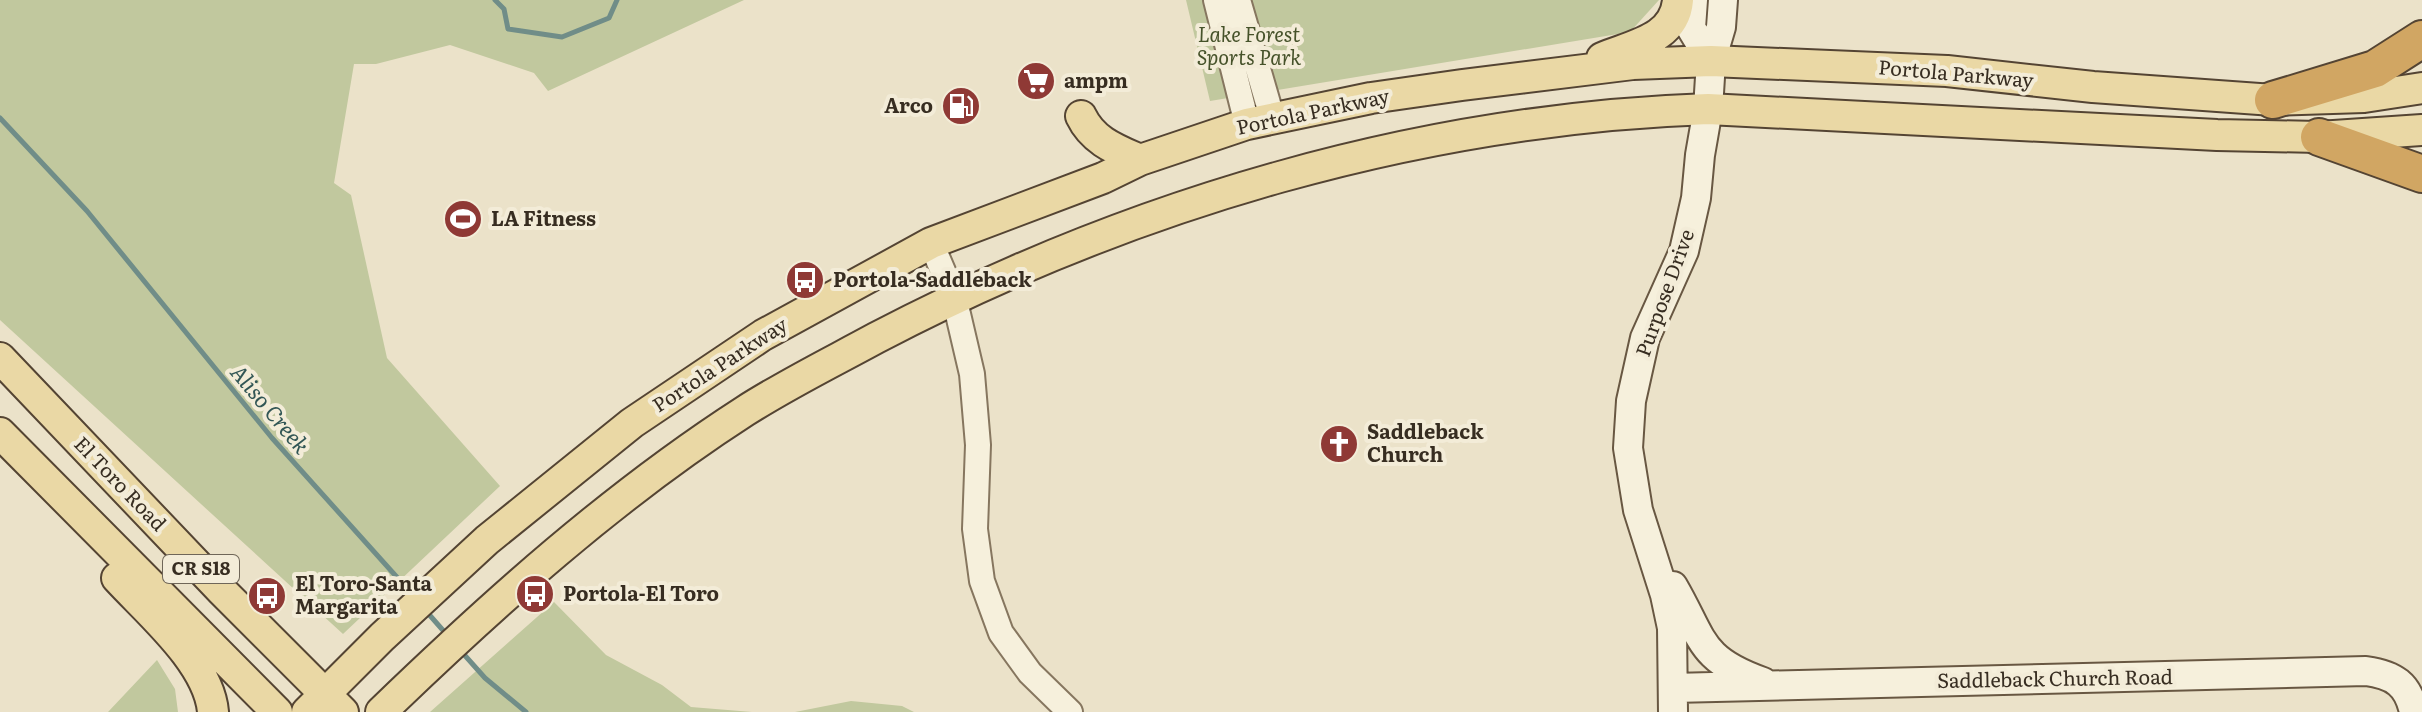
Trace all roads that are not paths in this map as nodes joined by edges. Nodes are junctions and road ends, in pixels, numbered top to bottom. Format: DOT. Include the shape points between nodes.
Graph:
graph roads {
  1 [pos="1216,0"];
  2 [pos="1238,0"];
  3 [pos="1678,0"];
  4 [pos="1693,0"];
  5 [pos="1723,0"];
  6 [pos="2422,39"];
  7 [pos="1711,61"];
  8 [pos="1571,71"];
  9 [pos="2422,88"];
  10 [pos="2273,100"];
  11 [pos="1708,109"];
  12 [pos="1081,116"];
  13 [pos="1259,121"];
  14 [pos="2422,130"];
  15 [pos="2319,137"];
  16 [pos="1140,160"];
  17 [pos="2422,174"];
  18 [pos="931,243"];
  19 [pos="954,297"];
  20 [pos="0,358"];
  21 [pos="0,433"];
  22 [pos="53,485"];
  23 [pos="1649,546"];
  24 [pos="1775,686"];
  25 [pos="1673,700"];
  26 [pos="325,706"];
  27 [pos="213,712"];
  28 [pos="277,712"];
  29 [pos="381,712"];
  30 [pos="1070,712"];
  31 [pos="2414,712"];
  1 -- 13 [label="street"];
  2 -- 13 [label="street"];
  3 -- 8 [label="main road" via="1677,13 1656,37"];
  4 -- 7 [label="main road" via="1691,28"];
  5 -- 7 [label="main road, Purpose Drive"];
  6 -- 10 [label="highway" via="2375,69"];
  7 -- 8 [label="main road, Portola Parkway"];
  7 -- 10 [label="main road, Portola Parkway" via="1947,71"];
  7 -- 11 [label="main road, Purpose Drive"];
  8 -- 13 [label="main road, Portola Parkway" via="1371,98"];
  9 -- 10 [label="main road, Portola Parkway" via="2364,97"];
  11 -- 15 [label="main road"];
  11 -- 19 [label="main road" via="1507,127 1378,152 1248,186 1098,236"];
  11 -- 23 [label="main road, Purpose Drive" via="1684,251 1645,338 1631,401 1628,448"];
  12 -- 16 [label="main road" via="1099,140"];
  13 -- 16 [label="main road, Portola Parkway"];
  14 -- 15 [label="main road"];
  15 -- 17 [label="highway"];
  16 -- 18 [label="main road, Portola Parkway"];
  18 -- 19 [label="street"];
  18 -- 26 [label="main road, Portola Parkway" via="763,335 676,391 487,540 382,637"];
  19 -- 29 [label="main road" via="742,413 615,505 479,618"];
  19 -- 30 [label="street" via="973,388 978,445 975,529 982,581 1001,633 1030,673"];
  20 -- 26 [label="main road, El Toro Road / CR S18"];
  21 -- 22 [label="main road, CR S18"];
  22 -- 27 [label="main road" via="76,534 203,677"];
  22 -- 28 [label="main road, CR S18"];
  23 -- 24 [label="main road" via="1698,638 1718,661"];
  23 -- 25 [label="main road, Purpose Drive" via="1672,628"];
  24 -- 25 [label="main road, Saddleback Church Road"];
  24 -- 31 [label="main road, Saddleback Church Road" via="2366,671 2386,674 2406,688"];
}
